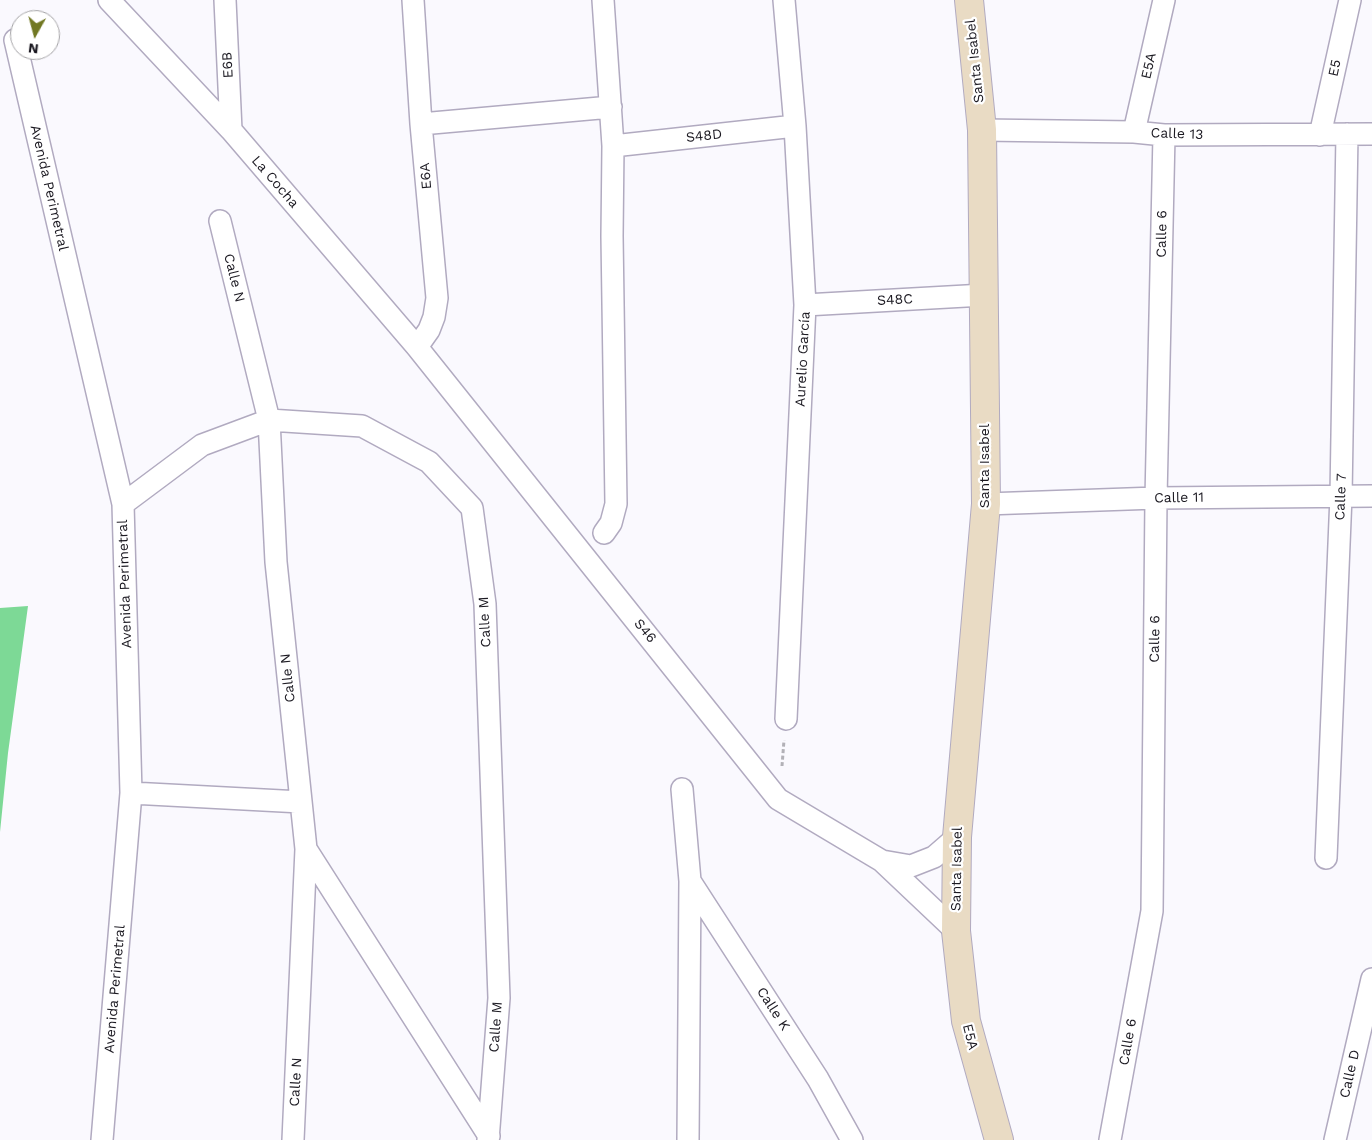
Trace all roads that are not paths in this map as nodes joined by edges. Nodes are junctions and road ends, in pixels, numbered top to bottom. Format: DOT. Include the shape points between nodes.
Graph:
graph roads {
  1 [pos="109,0"];
  2 [pos="225,0"];
  3 [pos="413,0"];
  4 [pos="603,0"];
  5 [pos="784,0"];
  6 [pos="969,0"];
  7 [pos="1164,0"];
  8 [pos="1350,0"];
  9 [pos="20,60"];
  10 [pos="611,107"];
  11 [pos="421,124"];
  12 [pos="794,126"];
  13 [pos="231,130"];
  14 [pos="982,130"];
  15 [pos="1134,132"];
  16 [pos="1347,134"];
  17 [pos="1372,134"];
  18 [pos="1164,135"];
  19 [pos="1320,136"];
  20 [pos="613,146"];
  21 [pos="220,221"];
  22 [pos="984,295"];
  23 [pos="805,305"];
  24 [pos="417,347"];
  25 [pos="436,369"];
  26 [pos="268,420"];
  27 [pos="1341,496"];
  28 [pos="1372,496"];
  29 [pos="1156,498"];
  30 [pos="122,504"];
  31 [pos="986,504"];
  32 [pos="604,533"];
  33 [pos="786,719"];
  34 [pos="682,789"];
  35 [pos="131,793"];
  36 [pos="301,802"];
  37 [pos="957,837"];
  38 [pos="306,849"];
  39 [pos="1326,858"];
  40 [pos="882,861"];
  41 [pos="690,881"];
  42 [pos="956,931"];
  43 [pos="1372,979"];
  44 [pos="488,1138"];
  45 [pos="102,1140"];
  46 [pos="293,1140"];
  47 [pos="688,1140"];
  48 [pos="852,1140"];
  49 [pos="999,1140"];
  50 [pos="1110,1140"];
  51 [pos="1335,1140"];
  1 -- 13 [label="street, La Cocha"];
  2 -- 13 [label="street, E6B"];
  3 -- 11 [label="street, E6A"];
  4 -- 10 [label="street"];
  5 -- 12 [label="street, Aurelio García"];
  6 -- 14 [label="street, Santa Isabel"];
  7 -- 15 [label="street, E5A"];
  8 -- 19 [label="street, E5"];
  9 -- 30 [label="street, Avenida Perimetral"];
  10 -- 11 [label="street"];
  10 -- 20 [label="street"];
  11 -- 24 [label="street, E6A" via="437,298 429,330"];
  12 -- 20 [label="street, S48D"];
  12 -- 23 [label="street, Aurelio García"];
  13 -- 24 [label="street, La Cocha"];
  14 -- 15 [label="street, Calle 13"];
  14 -- 22 [label="street, Santa Isabel"];
  15 -- 18 [label="street, Calle 13"];
  16 -- 17 [label="street, Calle 13"];
  16 -- 19 [label="street, Calle 13"];
  16 -- 27 [label="street, Calle 7"];
  18 -- 19 [label="street, Calle 13"];
  18 -- 29 [label="street, Calle 6"];
  20 -- 32 [label="street" via="616,504 611,523"];
  21 -- 26 [label="street, Calle N"];
  22 -- 23 [label="street, S48C"];
  22 -- 31 [label="street, Santa Isabel"];
  23 -- 33 [label="street, Aurelio García"];
  24 -- 25 [label="street, La Cocha"];
  25 -- 40 [label="street, S46" via="778,799"];
  26 -- 30 [label="street, Calle M" via="202,446"];
  26 -- 36 [label="street, Calle N" via="276,562"];
  26 -- 44 [label="street, Calle M" via="362,426 429,462 472,508 485,604 498,988"];
  27 -- 28 [label="street, Calle 11"];
  27 -- 29 [label="street, Calle 11"];
  27 -- 39 [label="street, Calle 7"];
  29 -- 31 [label="street, Calle 11"];
  29 -- 50 [label="street, Calle 6" via="1152,911"];
  30 -- 35 [label="street, Avenida Perimetral"];
  31 -- 37 [label="street, Santa Isabel"];
  34 -- 41 [label="street, Calle K"];
  35 -- 36 [label="street"];
  35 -- 45 [label="street, Avenida Perimetral"];
  36 -- 38 [label="street, Calle N"];
  37 -- 40 [label="street, S46" via="934,857 911,866"];
  37 -- 42 [label="street, Santa Isabel"];
  38 -- 44 [label="street"];
  38 -- 46 [label="street, Calle N"];
  40 -- 42 [label="street, S46"];
  41 -- 47 [label="street, Calle K"];
  41 -- 48 [label="street, Calle K" via="818,1079"];
  42 -- 49 [label="street, E5A" via="966,1021"];
  43 -- 51 [label="street, Calle D"];
}
